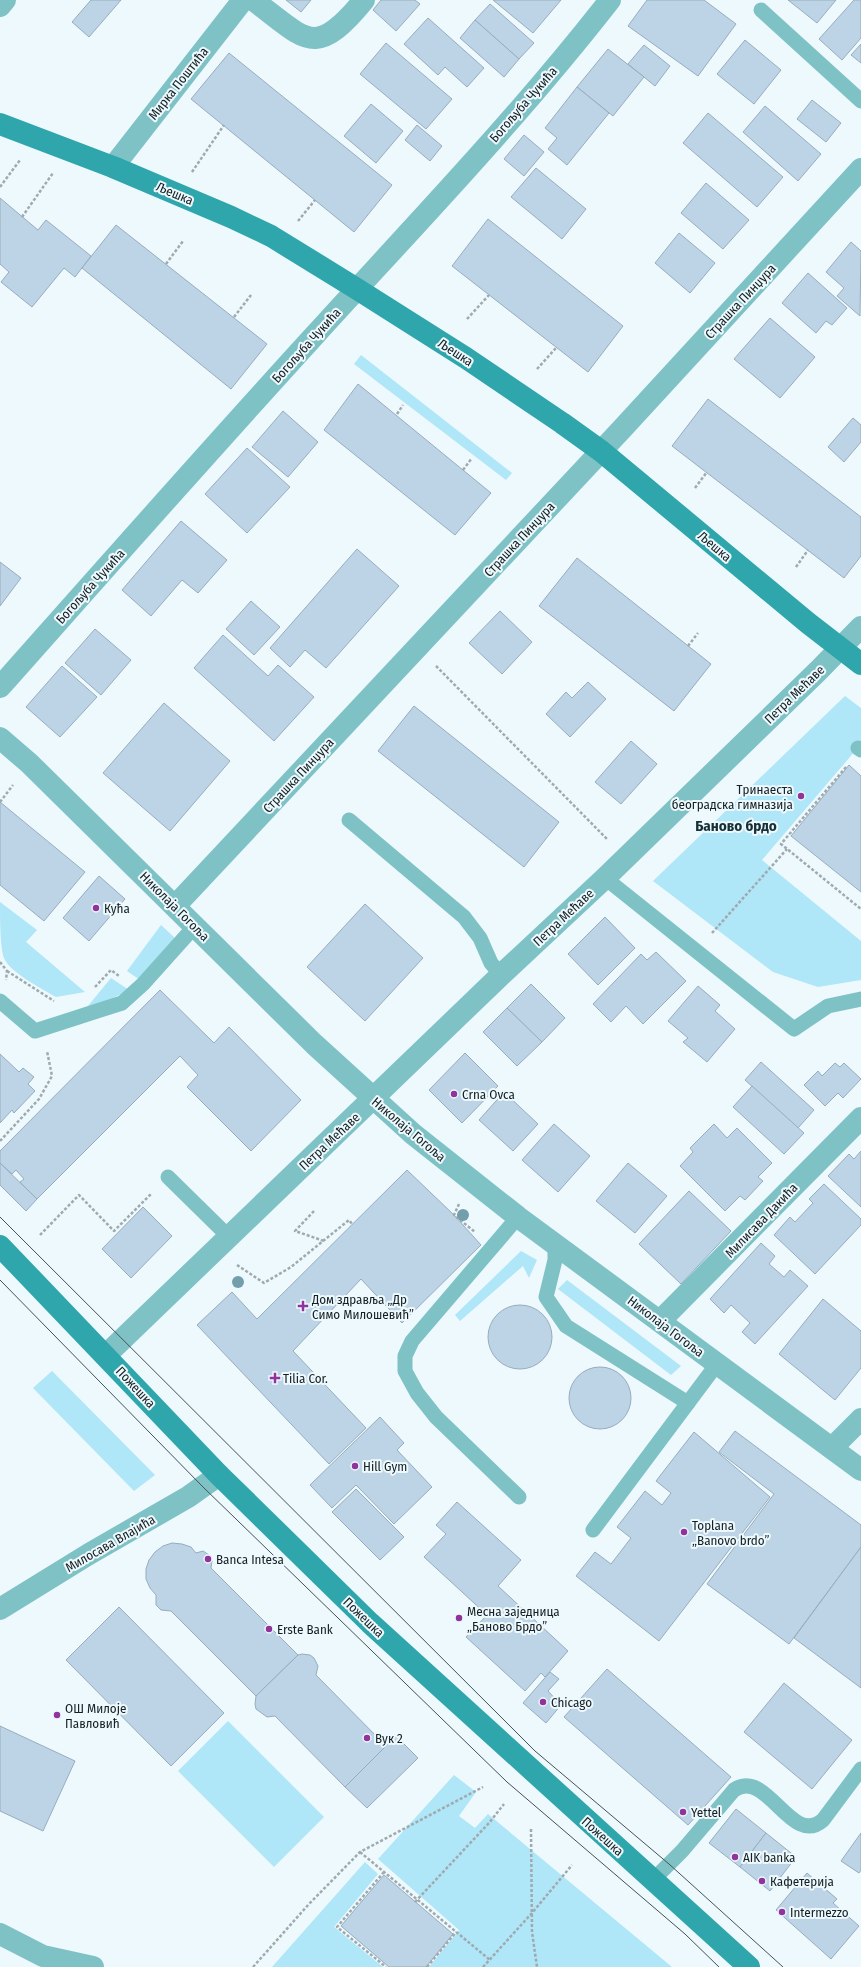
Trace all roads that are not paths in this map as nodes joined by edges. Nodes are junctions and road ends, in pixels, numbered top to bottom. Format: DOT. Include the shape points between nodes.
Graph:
graph roads {
  1 [pos="5,0"];
  2 [pos="243,0"];
  3 [pos="253,0"];
  4 [pos="364,0"];
  5 [pos="610,0"];
  6 [pos="0,6"];
  7 [pos="761,10"];
  8 [pos="861,101"];
  9 [pos="0,124"];
  10 [pos="113,167"];
  11 [pos="861,170"];
  12 [pos="357,289"];
  13 [pos="601,451"];
  14 [pos="861,626"];
  15 [pos="840,648"];
  16 [pos="861,664"];
  17 [pos="0,687"];
  18 [pos="0,738"];
  19 [pos="349,820"];
  20 [pos="605,878"];
  21 [pos="175,906"];
  22 [pos="195,926"];
  23 [pos="501,975"];
  24 [pos="861,999"];
  25 [pos="0,1001"];
  26 [pos="373,1099"];
  27 [pos="861,1118"];
  28 [pos="168,1177"];
  29 [pos="518,1217"];
  30 [pos="228,1236"];
  31 [pos="555,1244"];
  32 [pos="0,1246"];
  33 [pos="660,1321"];
  34 [pos="106,1356"];
  35 [pos="717,1364"];
  36 [pos="688,1403"];
  37 [pos="861,1419"];
  38 [pos="832,1448"];
  39 [pos="861,1470"];
  40 [pos="219,1475"];
  41 [pos="519,1497"];
  42 [pos="593,1530"];
  43 [pos="0,1609"];
  44 [pos="861,1769"];
  45 [pos="653,1880"];
  46 [pos="0,1934"];
  47 [pos="93,1967"];
  48 [pos="749,1967"];
  1 -- 6 [label="street"];
  2 -- 10 [label="street, Мирка Поштића"];
  3 -- 4 [label="street" via="303,37 315,39 332,33"];
  5 -- 12 [label="street, Богољуба Чукића" via="540,85"];
  7 -- 8 [label="lane"];
  9 -- 10 [label="main road, Љешка"];
  10 -- 12 [label="main road, Љешка" via="271,236"];
  11 -- 13 [label="street, Страшка Пинџура"];
  12 -- 13 [label="main road, Љешка" via="479,366"];
  12 -- 17 [label="street, Богољуба Чукића"];
  13 -- 15 [label="main road, Љешка"];
  13 -- 21 [label="street, Страшка Пинџура"];
  14 -- 15 [label="street, Петра Мећаве"];
  15 -- 16 [label="main road, Љешка"];
  15 -- 20 [label="street, Петра Мећаве"];
  18 -- 21 [label="street, Николаја Гогоља" via="29,763"];
  19 -- 23 [label="lane" via="464,917 480,938 491,963"];
  20 -- 23 [label="street, Петра Мећаве"];
  20 -- 24 [label="lane, Петра Мећаве" via="794,1029 828,1006"];
  21 -- 22 [label="street, Николаја Гогоља"];
  22 -- 25 [label="lane" via="122,1003 35,1031"];
  22 -- 26 [label="street, Николаја Гогоља"];
  23 -- 26 [label="street, Петра Мећаве"];
  26 -- 29 [label="street, Николаја Гогоља" via="412,1134"];
  26 -- 30 [label="street, Петра Мећаве"];
  27 -- 33 [label="street, Милисава Дакића"];
  28 -- 30 [label="lane"];
  29 -- 31 [label="street, Николаја Гогоља"];
  29 -- 41 [label="lane" via="412,1341 405,1356 405,1371 417,1393 436,1417"];
  30 -- 34 [label="street, Петра Мећаве"];
  31 -- 33 [label="street, Николаја Гогоља"];
  31 -- 36 [label="lane" via="555,1260 546,1297 566,1326"];
  32 -- 34 [label="main road, Пожешка"];
  33 -- 35 [label="street, Николаја Гогоља"];
  34 -- 40 [label="main road, Пожешка"];
  35 -- 36 [label="lane"];
  35 -- 38 [label="street, Николаја Гогоља"];
  36 -- 42 [label="lane"];
  37 -- 38 [label="street"];
  38 -- 39 [label="street, Николаја Гогоља"];
  40 -- 43 [label="street, Милосава Влајића" via="188,1497"];
  40 -- 45 [label="main road, Пожешка" via="370,1623"];
  44 -- 45 [label="lane" via="822,1820 810,1826 799,1824 758,1789 740,1786 682,1852"];
  45 -- 48 [label="main road, Пожешка"];
  46 -- 47 [label="street" via="43,1956"];
}
